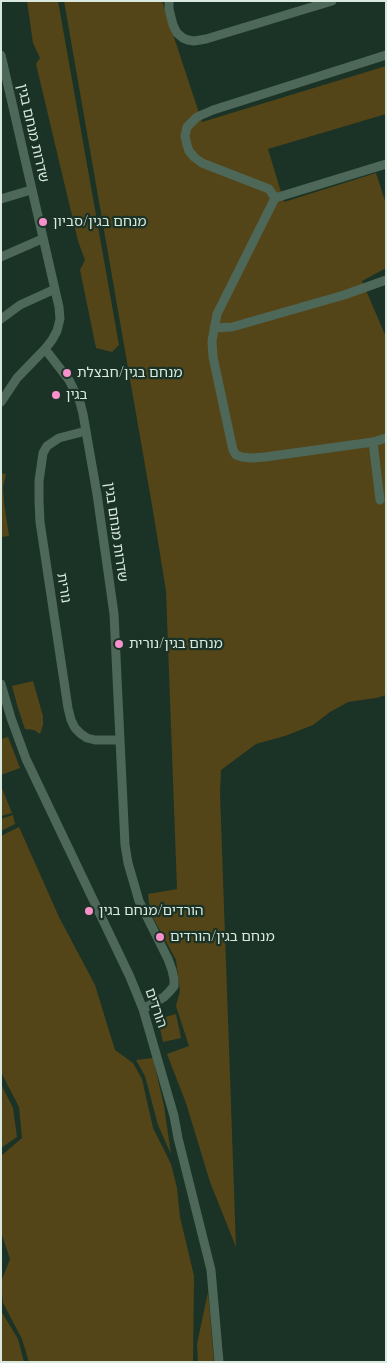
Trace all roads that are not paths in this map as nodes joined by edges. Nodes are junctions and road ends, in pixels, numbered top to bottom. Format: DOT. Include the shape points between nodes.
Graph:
graph roads {
  1 [pos="169,1"];
  2 [pos="332,1"];
  3 [pos="386,55"];
  4 [pos="1,56"];
  5 [pos="386,164"];
  6 [pos="31,190"];
  7 [pos="275,198"];
  8 [pos="1,200"];
  9 [pos="42,239"];
  10 [pos="1,257"];
  11 [pos="386,280"];
  12 [pos="55,289"];
  13 [pos="1,319"];
  14 [pos="214,328"];
  15 [pos="45,349"];
  16 [pos="1,402"];
  17 [pos="86,431"];
  18 [pos="386,438"];
  19 [pos="373,442"];
  20 [pos="380,500"];
  21 [pos="1,684"];
  22 [pos="120,740"];
  23 [pos="142,1009"];
  24 [pos="219,1362"];
  1 -- 2 [label="street" via="173,25 177,33 188,40 206,39"];
  3 -- 7 [label="street" via="213,110 197,117 187,127 185,136 189,151 202,163 269,189"];
  4 -- 6 [label="street, שדרות מנחם בגין"];
  5 -- 7 [label="street"];
  6 -- 8 [label="street"];
  6 -- 9 [label="street, שדרות מנחם בגין"];
  7 -- 14 [label="street" via="217,314"];
  9 -- 10 [label="street"];
  9 -- 12 [label="street, שדרות מנחם בגין"];
  11 -- 14 [label="street" via="344,296 232,327"];
  12 -- 13 [label="street" via="20,305"];
  12 -- 15 [label="street, שדרות מנחם בגין" via="60,319 57,331"];
  14 -- 19 [label="street" via="213,357 236,455 251,458"];
  15 -- 16 [label="street" via="17,378"];
  15 -- 17 [label="street, שדרות מנחם בגין" via="70,380"];
  17 -- 22 [label="street, שדרות מנחם בגין" via="114,614"];
  17 -- 22 [label="street, נורית" via="59,438 43,453 39,481 40,522 71,720 87,738"];
  18 -- 19 [label="street"];
  19 -- 20 [label="street"];
  21 -- 23 [label="street, הורדים" via="26,759 130,977"];
  22 -- 23 [label="street, שדרות מנחם בגין" via="131,876 139,902 168,959 174,979 174,986 164,997"];
  23 -- 24 [label="street, הורדים" via="174,1116 211,1270"];
}
